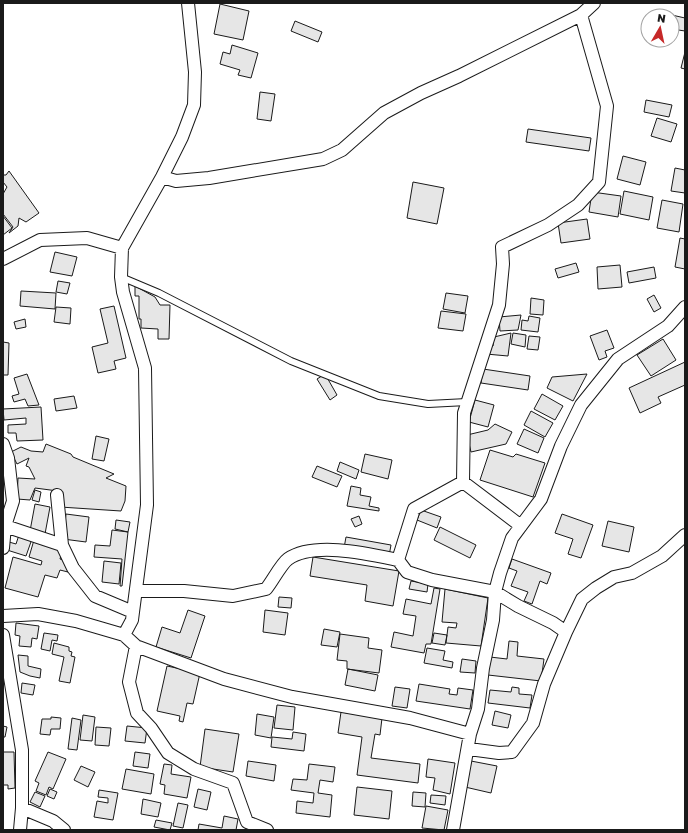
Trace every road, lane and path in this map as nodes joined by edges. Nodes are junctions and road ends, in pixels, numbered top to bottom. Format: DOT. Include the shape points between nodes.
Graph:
graph roads {
  1 [pos="188,3"];
  2 [pos="594,3"];
  3 [pos="581,15"];
  4 [pos="162,177"];
  5 [pos="122,248"];
  6 [pos="3,259"];
  7 [pos="121,277"];
  8 [pos="685,307"];
  9 [pos="467,402"];
  10 [pos="3,444"];
  11 [pos="463,482"];
  12 [pos="57,495"];
  13 [pos="5,526"];
  14 [pos="521,526"];
  15 [pos="685,534"];
  16 [pos="62,545"];
  17 [pos="3,548"];
  18 [pos="398,560"];
  19 [pos="137,591"];
  20 [pos="495,592"];
  21 [pos="133,612"];
  22 [pos="3,616"];
  23 [pos="566,632"];
  24 [pos="3,635"];
  25 [pos="124,635"];
  26 [pos="136,646"];
  27 [pos="470,734"];
  28 [pos="468,749"];
  29 [pos="22,808"];
  30 [pos="20,830"];
  31 [pos="64,830"];
  32 [pos="267,830"];
  33 [pos="453,830"];
  1 -- 4 [label="street" via="195,72 194,104"];
  2 -- 3 [label="street"];
  3 -- 4 [label="street" via="384,113 342,150 323,159 209,178 176,181"];
  3 -- 9 [label="street" via="607,106 599,182 578,205 548,225 502,247 504,264 500,305"];
  4 -- 5 [label="street"];
  5 -- 6 [label="street" via="87,238 40,240"];
  5 -- 7 [label="street"];
  7 -- 9 [label="lane" via="166,296 291,361 379,396 428,404"];
  7 -- 19 [label="street" via="145,368 147,505"];
  8 -- 14 [label="street" via="668,326 618,359 581,406 561,446 541,499"];
  9 -- 11 [label="street" via="464,413"];
  10 -- 13 [label="street" via="8,458 13,501"];
  11 -- 14 [label="street"];
  11 -- 18 [label="street" via="414,509"];
  12 -- 16 [label="street"];
  13 -- 16 [label="street"];
  13 -- 17 [label="street"];
  14 -- 20 [label="street" via="512,538"];
  15 -- 23 [label="street" via="656,559 632,573 614,577 582,599"];
  16 -- 21 [label="street" via="73,568 95,596"];
  18 -- 19 [label="street" via="348,550 308,552 288,560 266,589 233,596 184,591"];
  18 -- 20 [label="street" via="407,572 432,580"];
  19 -- 21 [label="street"];
  20 -- 23 [label="street"];
  20 -- 27 [label="street" via="493,620 478,709"];
  21 -- 25 [label="street"];
  22 -- 25 [label="street" via="38,614 76,621"];
  23 -- 28 [label="street" via="544,684 533,723 512,752"];
  24 -- 29 [label="street" via="22,750"];
  25 -- 26 [label="street"];
  26 -- 27 [label="street" via="224,679 292,697 410,718"];
  26 -- 32 [label="street" via="129,682 137,712 168,753 194,769 233,783 247,822"];
  27 -- 28 [label="street"];
  28 -- 33 [label="street"];
  29 -- 30 [label="street"];
  29 -- 31 [label="street" via="53,821"];
}
